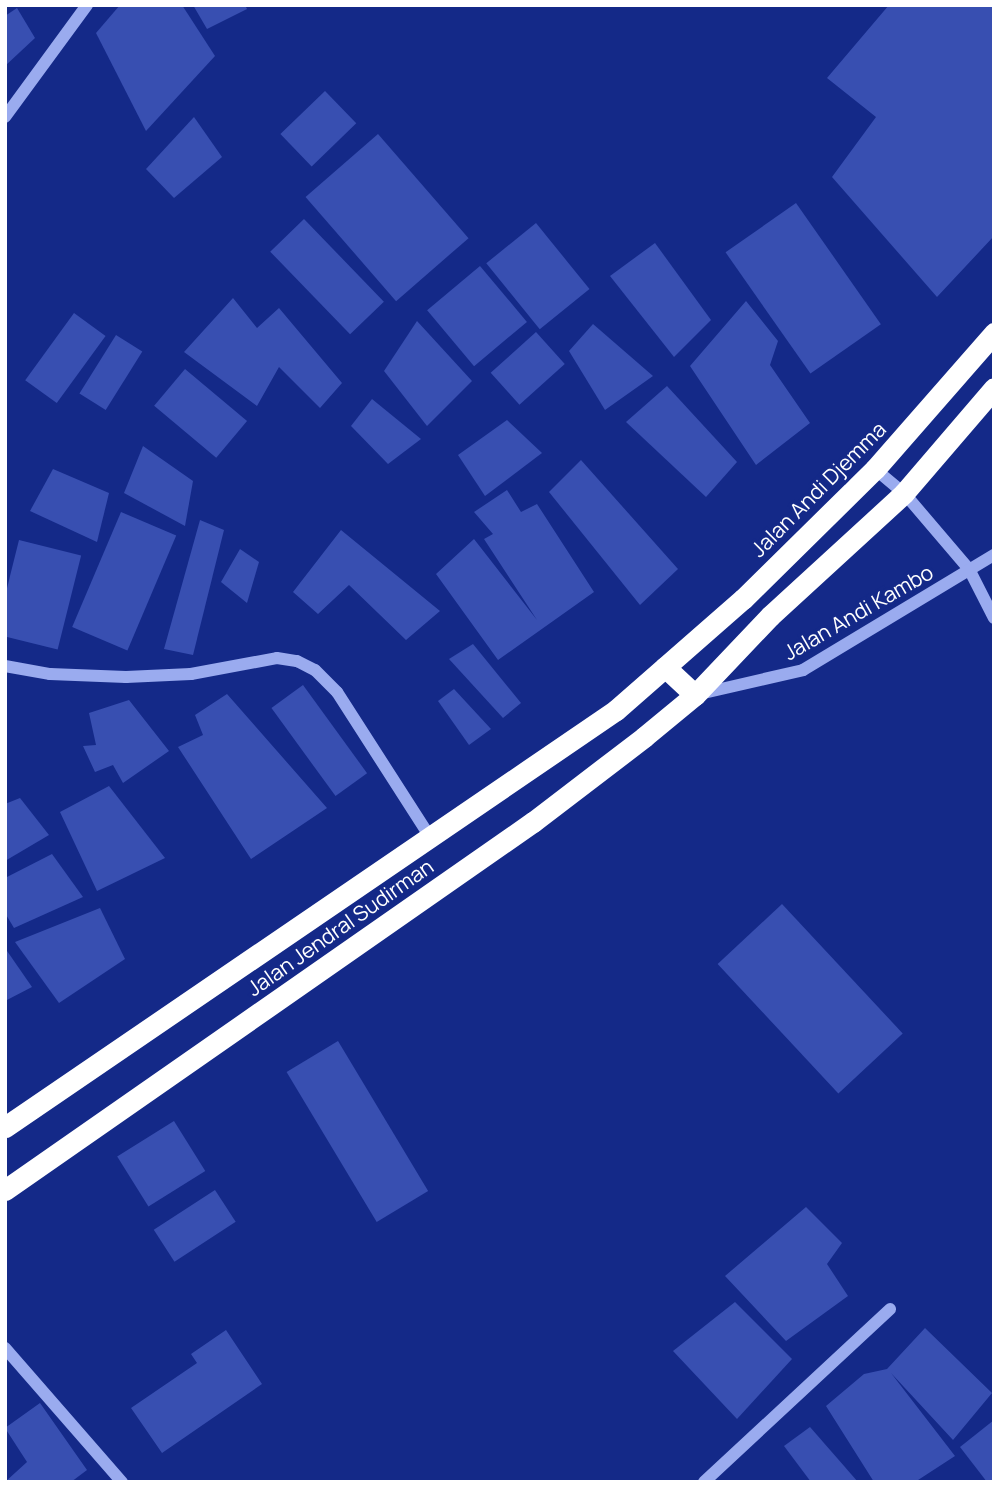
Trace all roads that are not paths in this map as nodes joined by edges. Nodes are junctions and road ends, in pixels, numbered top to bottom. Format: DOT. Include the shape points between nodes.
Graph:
graph roads {
  1 [pos="87,5"];
  2 [pos="5,117"];
  3 [pos="994,333"];
  4 [pos="994,388"];
  5 [pos="875,469"];
  6 [pos="904,493"];
  7 [pos="994,555"];
  8 [pos="969,569"];
  9 [pos="994,618"];
  10 [pos="5,666"];
  11 [pos="665,667"];
  12 [pos="695,695"];
  13 [pos="428,834"];
  14 [pos="5,1127"];
  15 [pos="5,1190"];
  16 [pos="890,1309"];
  17 [pos="5,1348"];
  18 [pos="122,1482"];
  19 [pos="704,1482"];
  1 -- 2 [label="street"];
  3 -- 5 [label="highway, Jalan Andi Djemma"];
  4 -- 6 [label="highway"];
  5 -- 6 [label="street"];
  5 -- 11 [label="highway, Jalan Andi Djemma" via="743,599"];
  6 -- 8 [label="street"];
  6 -- 12 [label="highway" via="770,616"];
  7 -- 8 [label="street, Jalan Andi Kambo"];
  8 -- 9 [label="street"];
  8 -- 12 [label="street, Jalan Andi Kambo" via="803,670"];
  10 -- 13 [label="street" via="50,674 126,677 191,674 277,658 297,661 315,670 337,692"];
  11 -- 12 [label="highway"];
  11 -- 13 [label="highway, Jalan Jendral Sudirman" via="616,710"];
  12 -- 15 [label="highway, Jalan Jendral Sudirman" via="533,822"];
  13 -- 14 [label="highway, Jalan Jendral Sudirman"];
  16 -- 19 [label="street"];
  17 -- 18 [label="street"];
}
